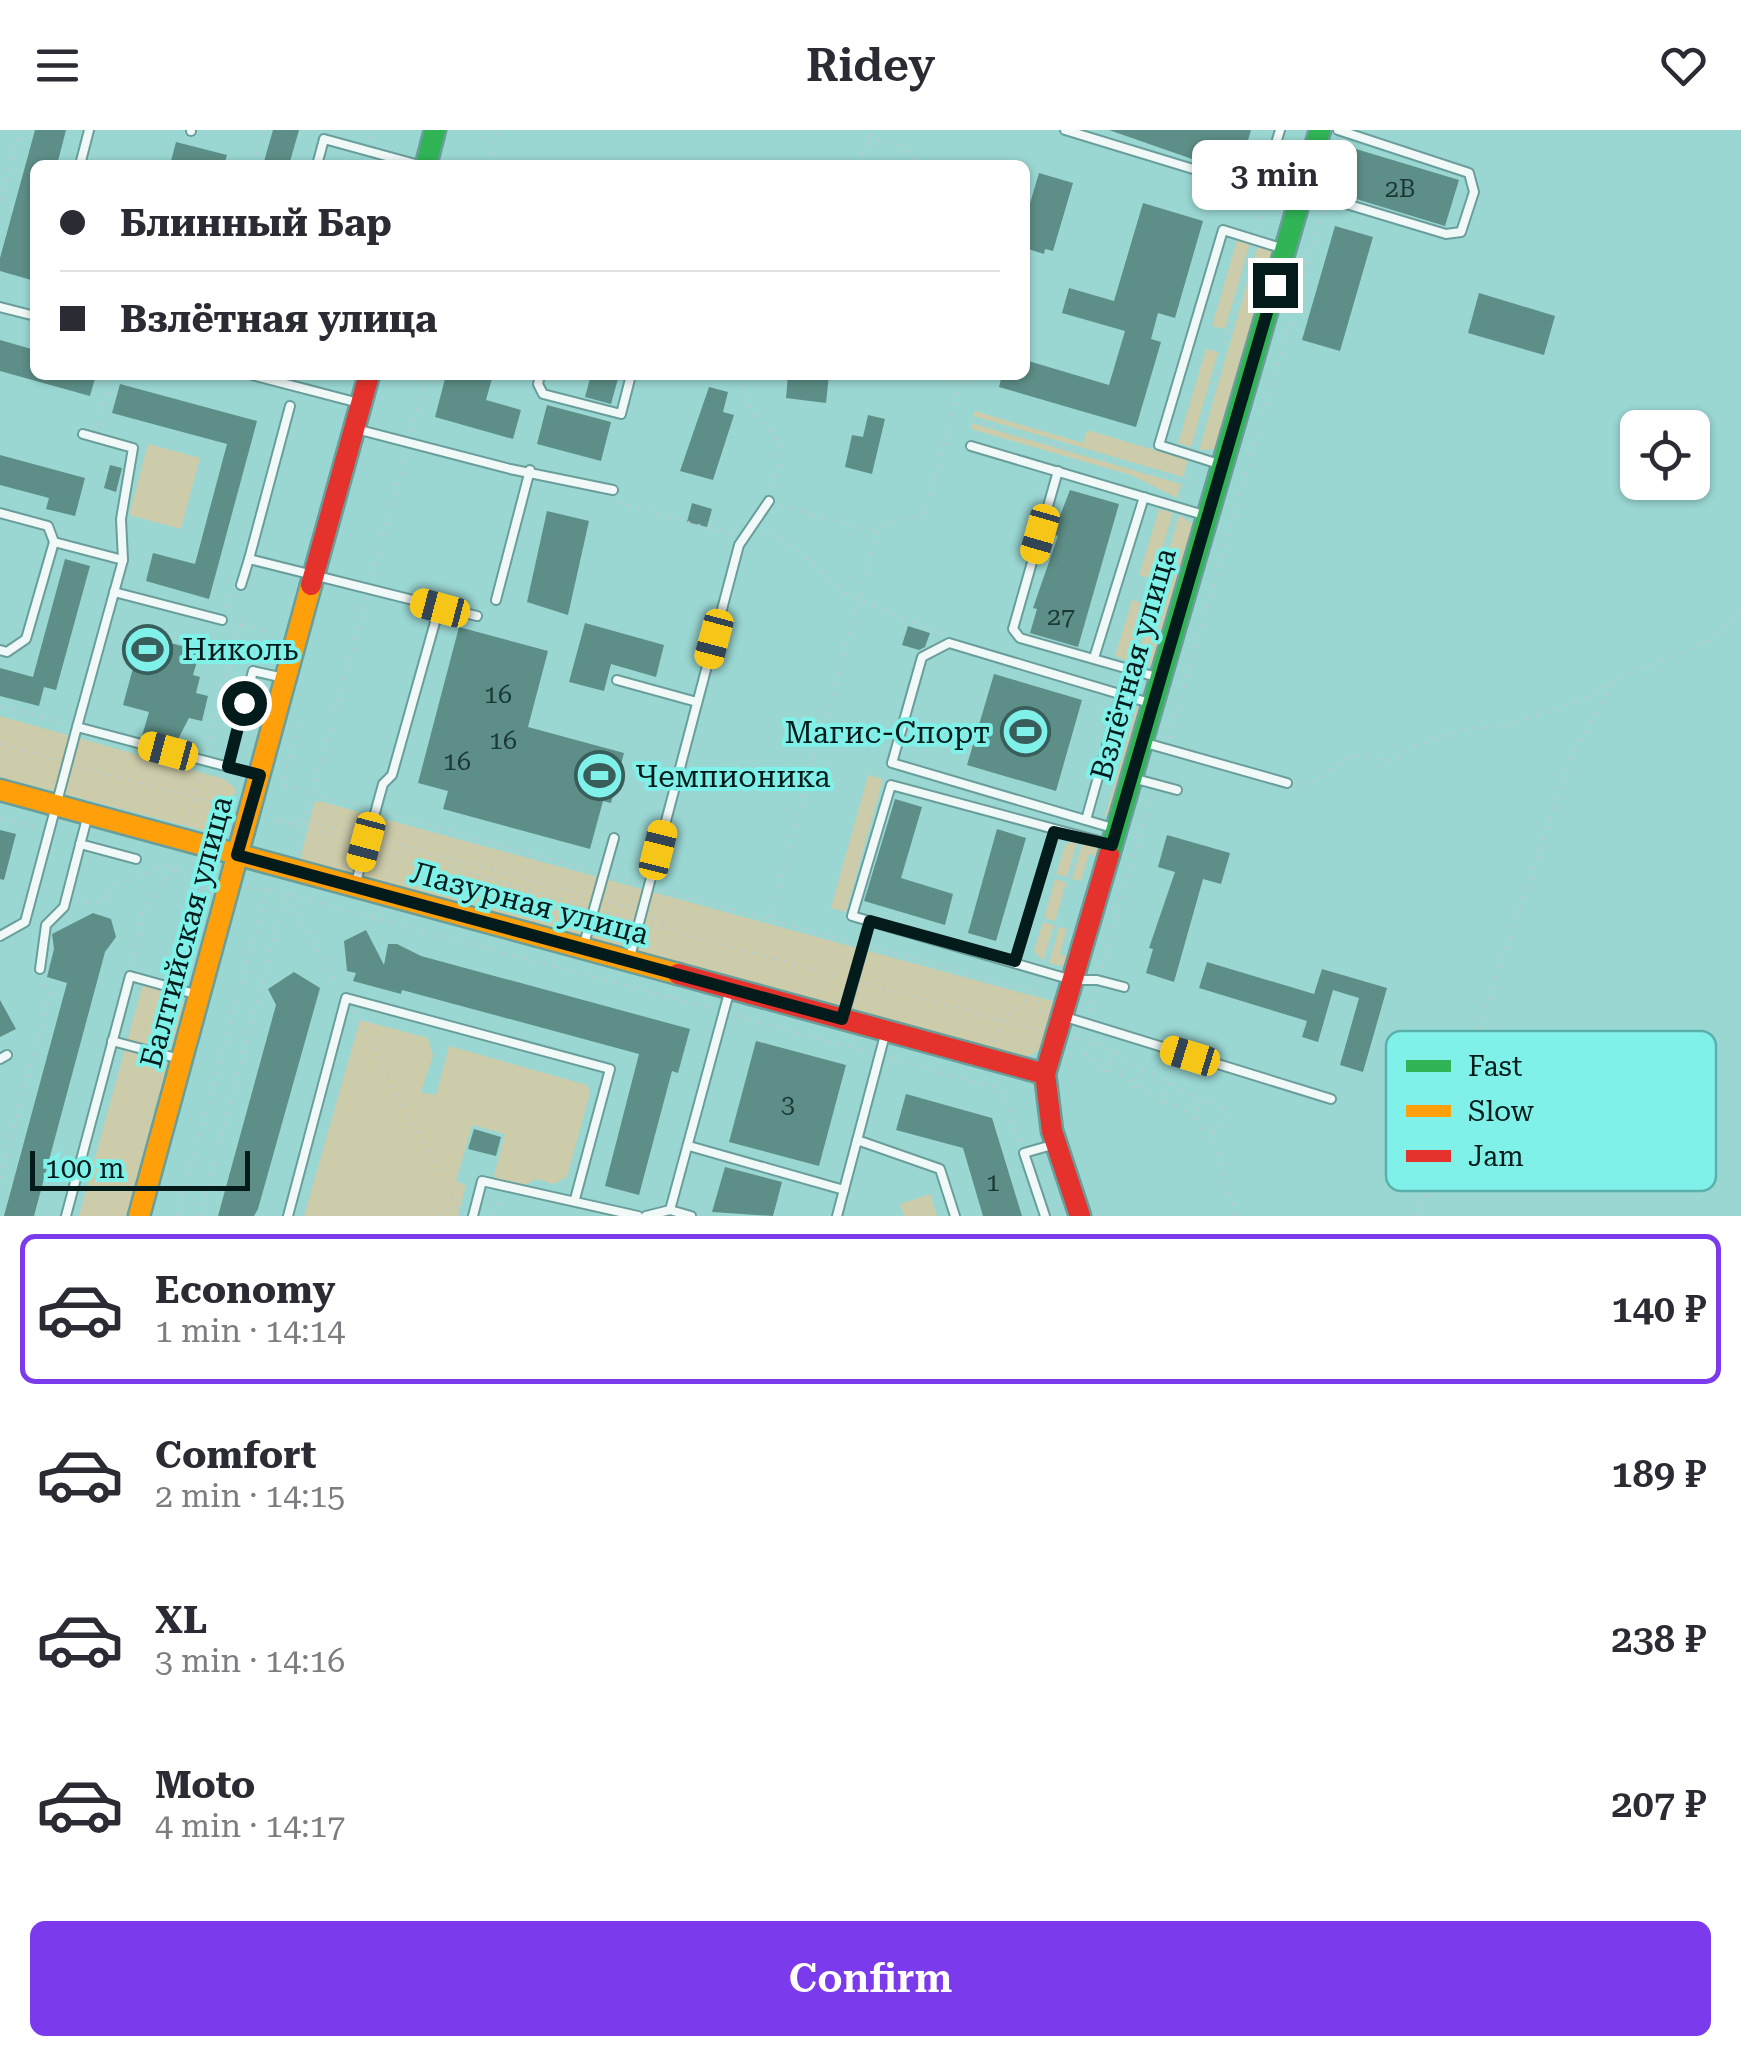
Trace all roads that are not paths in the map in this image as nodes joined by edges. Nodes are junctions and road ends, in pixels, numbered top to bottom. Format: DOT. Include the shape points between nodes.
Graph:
graph roads {
  1 [pos="90,130"];
  2 [pos="435,130"];
  3 [pos="1065,130"];
  4 [pos="1280,130"];
  5 [pos="1320,130"];
  6 [pos="1342,131"];
  7 [pos="81,160"];
  8 [pos="318,160"];
  9 [pos="403,160"];
  10 [pos="424,160"];
  11 [pos="1265,191"];
  12 [pos="1301,196"];
  13 [pos="1286,249"];
  14 [pos="0,307"];
  15 [pos="30,315"];
  16 [pos="271,380"];
  17 [pos="367,380"];
  18 [pos="539,380"];
  19 [pos="631,380"];
  20 [pos="361,404"];
  21 [pos="290,406"];
  22 [pos="354,428"];
  23 [pos="83,434"];
  24 [pos="972,446"];
  25 [pos="1222,465"];
  26 [pos="530,470"];
  27 [pos="1058,472"];
  28 [pos="614,490"];
  29 [pos="1144,497"];
  30 [pos="768,502"];
  31 [pos="0,513"];
  32 [pos="1208,516"];
  33 [pos="54,542"];
  34 [pos="249,559"];
  35 [pos="122,560"];
  36 [pos="314,575"];
  37 [pos="242,585"];
  38 [pos="114,592"];
  39 [pos="496,600"];
  40 [pos="440,608"];
  41 [pos="477,616"];
  42 [pos="222,620"];
  43 [pos="0,650"];
  44 [pos="1094,658"];
  45 [pos="1160,678"];
  46 [pos="285,679"];
  47 [pos="617,680"];
  48 [pos="1121,694"];
  49 [pos="697,702"];
  50 [pos="1152,704"];
  51 [pos="77,727"];
  52 [pos="1142,742"];
  53 [pos="228,767"];
  54 [pos="260,775"];
  55 [pos="1131,778"];
  56 [pos="1287,783"];
  57 [pos="0,790"];
  58 [pos="1177,790"];
  59 [pos="56,805"];
  60 [pos="88,814"];
  61 [pos="1086,820"];
  62 [pos="1054,832"];
  63 [pos="1114,837"];
  64 [pos="614,838"];
  65 [pos="80,844"];
  66 [pos="237,855"];
  67 [pos="136,859"];
  68 [pos="354,886"];
  69 [pos="870,921"];
  70 [pos="0,936"];
  71 [pos="583,949"];
  72 [pos="629,961"];
  73 [pos="1015,961"];
  74 [pos="40,969"];
  75 [pos="1072,980"];
  76 [pos="1124,987"];
  77 [pos="730,989"];
  78 [pos="200,995"];
  79 [pos="1062,1016"];
  80 [pos="842,1019"];
  81 [pos="886,1031"];
  82 [pos="112,1041"];
  83 [pos="182,1060"];
  84 [pos="1045,1074"];
  85 [pos="1331,1098"];
  86 [pos="857,1140"];
  87 [pos="1056,1143"];
  88 [pos="689,1146"];
  89 [pos="844,1190"];
  90 [pos="575,1199"];
  91 [pos="670,1210"];
  92 [pos="66,1216"];
  93 [pos="139,1216"];
  94 [pos="288,1216"];
  95 [pos="472,1216"];
  96 [pos="638,1216"];
  97 [pos="646,1216"];
  98 [pos="691,1216"];
  99 [pos="837,1216"];
  100 [pos="955,1216"];
  101 [pos="1045,1216"];
  102 [pos="1080,1216"];
  1 -- 7 [label="lane"];
  2 -- 10 [label="street"];
  3 -- 11 [label="lane"];
  4 -- 11 [label="lane"];
  5 -- 12 [label="street, Взлётная улица"];
  6 -- 12 [label="lane" via="1460,167 1474,181 1461,232 1455,236"];
  8 -- 9 [label="lane" via="324,139"];
  11 -- 12 [label="lane"];
  12 -- 13 [label="street, Взлётная улица"];
  13 -- 25 [label="street, Взлётная улица"];
  13 -- 25 [label="lane" via="1222,230 1159,445"];
  14 -- 15 [label="lane"];
  16 -- 20 [label="lane"];
  17 -- 20 [label="street, Балтийская улица"];
  18 -- 19 [label="lane" via="543,394 621,414"];
  20 -- 22 [label="street, Балтийская улица"];
  21 -- 34 [label="lane"];
  22 -- 26 [label="lane"];
  22 -- 36 [label="street, Балтийская улица"];
  23 -- 35 [label="lane" via="134,448 121,519"];
  24 -- 27 [label="lane"];
  25 -- 32 [label="street, Взлётная улица"];
  26 -- 28 [label="lane"];
  26 -- 39 [label="lane"];
  27 -- 29 [label="lane"];
  27 -- 44 [label="lane" via="1013,630 1020,638"];
  29 -- 32 [label="lane"];
  29 -- 44 [label="lane"];
  30 -- 49 [label="lane" via="742,535"];
  31 -- 33 [label="lane" via="48,526"];
  32 -- 45 [label="street, Взлётная улица"];
  33 -- 35 [label="lane"];
  33 -- 43 [label="lane" via="26,640"];
  34 -- 36 [label="lane"];
  34 -- 37 [label="lane"];
  35 -- 38 [label="lane"];
  36 -- 40 [label="lane"];
  36 -- 46 [label="street, Балтийская улица"];
  38 -- 42 [label="lane"];
  38 -- 51 [label="lane"];
  40 -- 41 [label="lane"];
  40 -- 68 [label="lane"];
  44 -- 45 [label="lane"];
  45 -- 50 [label="street, Взлётная улица"];
  46 -- 53 [label="lane" via="252,672"];
  46 -- 54 [label="street, Балтийская улица"];
  47 -- 49 [label="lane"];
  48 -- 50 [label="lane"];
  48 -- 61 [label="lane"];
  48 -- 61 [label="lane" via="949,643 922,657 892,762"];
  49 -- 72 [label="lane"];
  50 -- 52 [label="street, Взлётная улица"];
  51 -- 53 [label="lane"];
  51 -- 59 [label="lane"];
  52 -- 55 [label="street, Взлётная улица"];
  52 -- 56 [label="lane"];
  53 -- 54 [label="lane"];
  54 -- 66 [label="street, Балтийская улица"];
  55 -- 58 [label="lane"];
  55 -- 63 [label="street, Взлётная улица"];
  57 -- 59 [label="street, Лазурная улица"];
  59 -- 60 [label="street, Лазурная улица"];
  59 -- 70 [label="lane" via="25,922"];
  60 -- 65 [label="lane"];
  60 -- 66 [label="street, Лазурная улица"];
  61 -- 63 [label="lane"];
  62 -- 63 [label="lane"];
  62 -- 69 [label="lane" via="891,785 852,916"];
  62 -- 73 [label="lane"];
  63 -- 75 [label="street, Взлётная улица"];
  64 -- 71 [label="lane"];
  65 -- 67 [label="lane"];
  65 -- 74 [label="lane" via="66,898 46,925"];
  66 -- 68 [label="street, Лазурная улица"];
  66 -- 78 [label="street, Балтийская улица"];
  68 -- 71 [label="street, Лазурная улица"];
  69 -- 73 [label="lane"];
  69 -- 80 [label="lane"];
  71 -- 72 [label="street, Лазурная улица"];
  72 -- 77 [label="street, Лазурная улица"];
  73 -- 75 [label="lane"];
  75 -- 76 [label="lane"];
  75 -- 79 [label="street, Взлётная улица"];
  77 -- 80 [label="street, Лазурная улица"];
  77 -- 88 [label="lane"];
  78 -- 82 [label="lane" via="130,976"];
  78 -- 83 [label="street, Балтийская улица"];
  79 -- 84 [label="street, Взлётная улица"];
  79 -- 85 [label="lane"];
  80 -- 81 [label="street, Лазурная улица"];
  81 -- 84 [label="street, Лазурная улица"];
  81 -- 86 [label="lane"];
  82 -- 83 [label="lane"];
  82 -- 92 [label="lane"];
  83 -- 93 [label="street, Балтийская улица"];
  84 -- 87 [label="street, Взлётная улица"];
  86 -- 89 [label="lane"];
  86 -- 100 [label="lane" via="940,1169"];
  87 -- 101 [label="lane" via="1024,1154"];
  87 -- 102 [label="street, Взлётная улица"];
  88 -- 89 [label="lane"];
  88 -- 91 [label="lane"];
  89 -- 99 [label="lane"];
  90 -- 94 [label="lane" via="610,1069 346,998"];
  90 -- 95 [label="lane" via="482,1181"];
  90 -- 96 [label="lane"];
  91 -- 97 [label="lane"];
  91 -- 98 [label="lane"];
}
